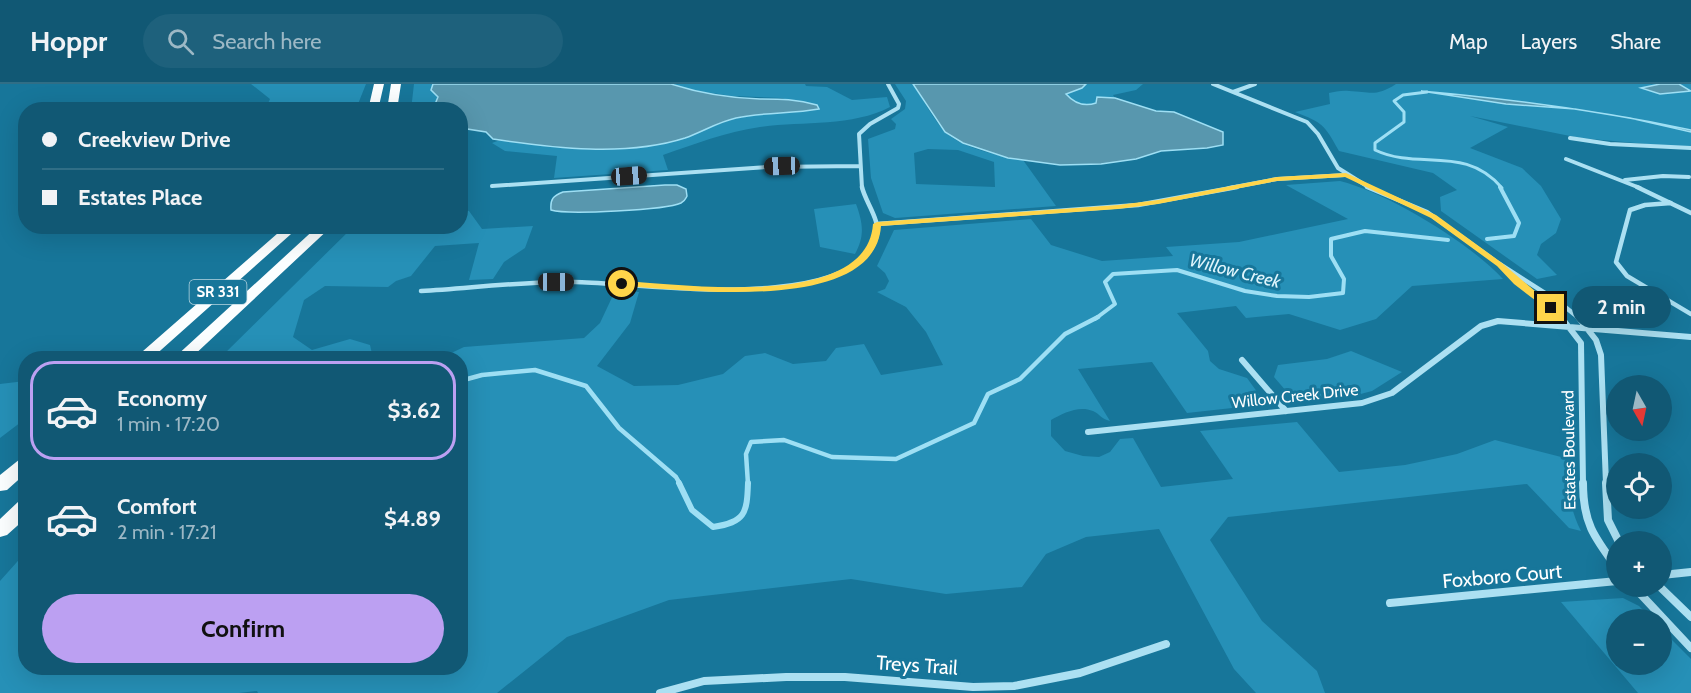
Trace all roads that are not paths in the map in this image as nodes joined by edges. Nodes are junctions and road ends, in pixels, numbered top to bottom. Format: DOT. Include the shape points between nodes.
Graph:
graph roads {
  1 [pos="380,84"];
  2 [pos="396,84"];
  3 [pos="888,84"];
  4 [pos="1213,84"];
  5 [pos="1255,84"];
  6 [pos="1232,93"];
  7 [pos="375,102"];
  8 [pos="393,102"];
  9 [pos="1570,138"];
  10 [pos="1691,148"];
  11 [pos="1566,159"];
  12 [pos="860,166"];
  13 [pos="1346,175"];
  14 [pos="1689,177"];
  15 [pos="1624,180"];
  16 [pos="492,186"];
  17 [pos="1671,203"];
  18 [pos="1691,213"];
  19 [pos="877,224"];
  20 [pos="285,234"];
  21 [pos="317,234"];
  22 [pos="1499,264"];
  23 [pos="421,291"];
  24 [pos="1691,314"];
  25 [pos="1570,326"];
  26 [pos="1589,328"];
  27 [pos="1691,337"];
  28 [pos="151,351"];
  29 [pos="190,351"];
  30 [pos="1242,360"];
  31 [pos="1286,411"];
  32 [pos="1088,432"];
  33 [pos="18,469"];
  34 [pos="0,485"];
  35 [pos="18,513"];
  36 [pos="0,530"];
  37 [pos="1614,531"];
  38 [pos="1606,553"];
  39 [pos="1691,572"];
  40 [pos="1672,574"];
  41 [pos="1606,582"];
  42 [pos="1643,597"];
  43 [pos="1670,597"];
  44 [pos="1390,603"];
  45 [pos="1691,617"];
  46 [pos="1167,644"];
  47 [pos="1691,648"];
  48 [pos="660,693"];
  1 -- 7 [label="highway"];
  2 -- 8 [label="highway"];
  3 -- 12 [label="street" via="898,108 859,134"];
  4 -- 6 [label="street"];
  5 -- 6 [label="street"];
  6 -- 13 [label="street" via="1312,125 1332,162"];
  9 -- 10 [label="street"];
  11 -- 15 [label="street"];
  12 -- 16 [label="street" via="767,167"];
  12 -- 19 [label="street" via="862,191"];
  13 -- 19 [label="street" via="1277,179 1128,206"];
  13 -- 22 [label="street" via="1427,213"];
  14 -- 15 [label="street"];
  15 -- 17 [label="street"];
  17 -- 18 [label="street"];
  17 -- 24 [label="street" via="1630,210 1616,262 1627,276"];
  19 -- 23 [label="street" via="870,251 847,272 812,284 769,290 556,282"];
  20 -- 28 [label="highway, SR 331"];
  21 -- 29 [label="highway, SR 331"];
  22 -- 25 [label="street"];
  22 -- 26 [label="street"];
  25 -- 26 [label="street, Willow Creek Drive"];
  25 -- 31 [label="street, Willow Creek Drive" via="1509,321 1486,324 1381,398 1362,404"];
  25 -- 38 [label="street, Estates Boulevard" via="1581,343 1583,507 1594,537"];
  26 -- 27 [label="street, Willow Creek Drive"];
  26 -- 37 [label="street" via="1602,355 1608,520"];
  30 -- 31 [label="street"];
  31 -- 32 [label="street, Willow Creek Drive"];
  33 -- 34 [label="highway"];
  35 -- 36 [label="highway"];
  39 -- 40 [label="street"];
  41 -- 44 [label="street, Foxboro Court"];
  42 -- 47 [label="street"];
  43 -- 45 [label="street"];
  46 -- 48 [label="street, Treys Trail" via="1079,675 1034,684 940,686 790,676 718,679"];
}
